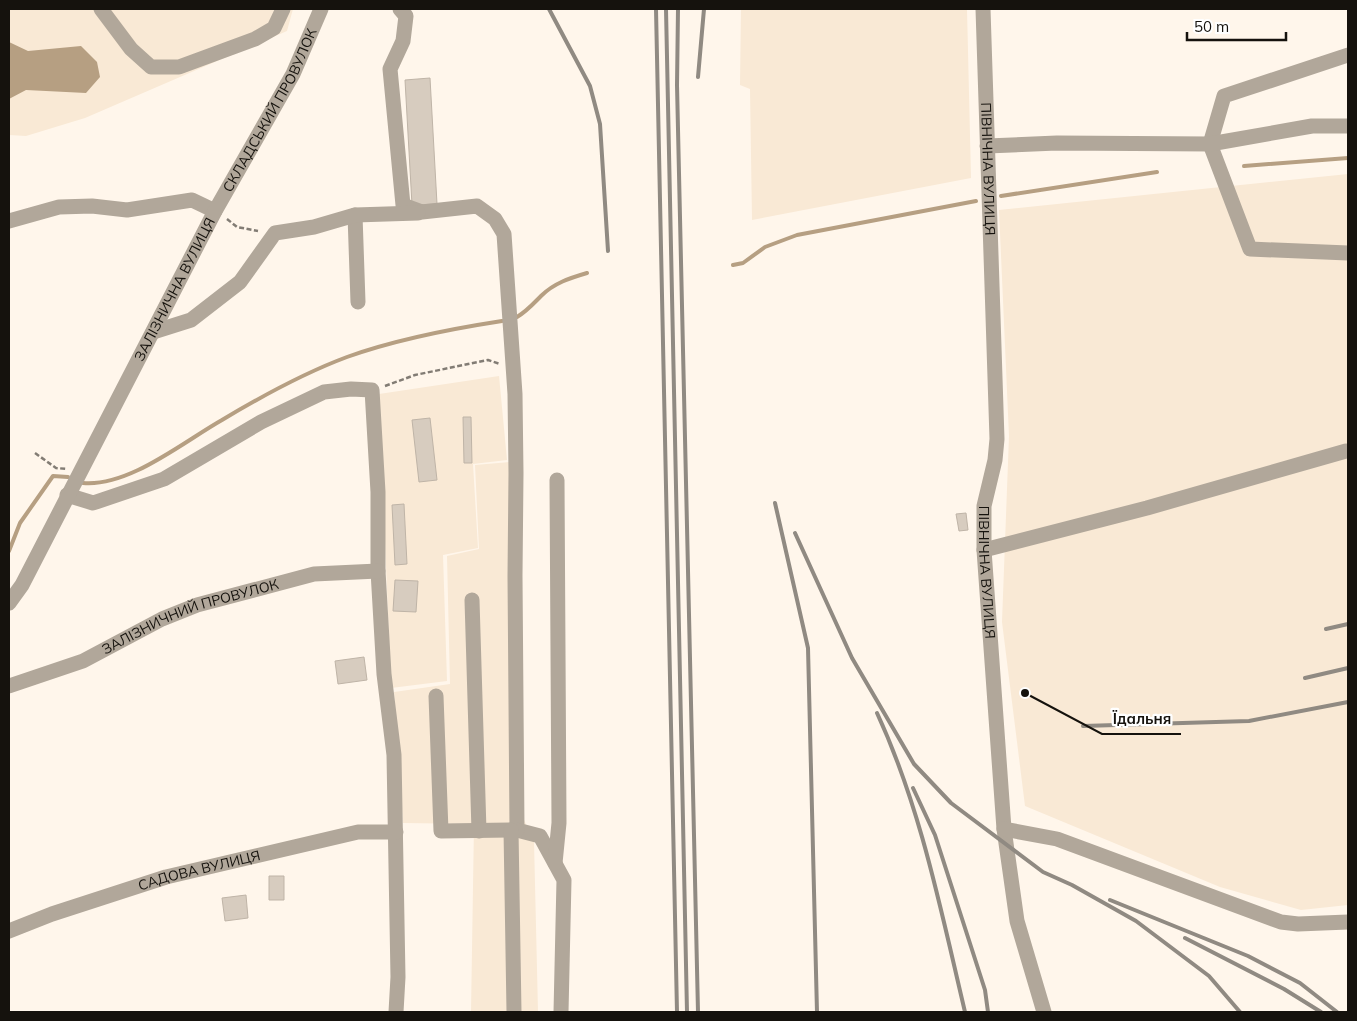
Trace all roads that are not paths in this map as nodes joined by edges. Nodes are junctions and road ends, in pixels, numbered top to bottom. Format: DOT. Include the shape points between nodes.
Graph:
graph roads {
  1 [pos="101,9"];
  2 [pos="283,9"];
  3 [pos="321,9"];
  4 [pos="400,9"];
  5 [pos="984,9"];
  6 [pos="1348,55"];
  7 [pos="1348,126"];
  8 [pos="1210,144"];
  9 [pos="987,146"];
  10 [pos="215,210"];
  11 [pos="422,212"];
  12 [pos="355,215"];
  13 [pos="9,221"];
  14 [pos="1348,252"];
  15 [pos="358,302"];
  16 [pos="152,332"];
  17 [pos="1346,451"];
  18 [pos="556,480"];
  19 [pos="74,481"];
  20 [pos="984,550"];
  21 [pos="378,571"];
  22 [pos="472,600"];
  23 [pos="9,603"];
  24 [pos="9,686"];
  25 [pos="436,696"];
  26 [pos="1004,829"];
  27 [pos="478,830"];
  28 [pos="514,830"];
  29 [pos="396,832"];
  30 [pos="555,863"];
  31 [pos="1348,922"];
  32 [pos="9,932"];
  33 [pos="396,1012"];
  34 [pos="514,1012"];
  35 [pos="561,1012"];
  36 [pos="1044,1012"];
  1 -- 2 [label="street" via="131,49 151,67 178,68 255,39 274,28"];
  3 -- 10 [label="street, СКЛАДСЬКИЙ ПРОВУЛОК" via="293,74"];
  4 -- 11 [label="street" via="406,16 403,41 390,69 403,205"];
  5 -- 9 [label="street, ПІВНІЧНА ВУЛИЦЯ"];
  6 -- 8 [label="street" via="1224,96"];
  7 -- 8 [label="street" via="1312,126"];
  8 -- 9 [label="street"];
  8 -- 14 [label="street" via="1250,249"];
  9 -- 20 [label="street, ПІВНІЧНА ВУЛИЦЯ" via="997,438 996,460 984,506"];
  10 -- 13 [label="street, ЗАЛІЗНИЧНА ВУЛИЦЯ" via="192,200 127,210 59,207"];
  10 -- 16 [label="street, ЗАЛІЗНИЧНА ВУЛИЦЯ"];
  11 -- 12 [label="street"];
  11 -- 28 [label="street" via="477,206 495,219 504,234 516,473"];
  12 -- 15 [label="street"];
  12 -- 16 [label="street" via="314,227 275,233 240,282 191,320"];
  16 -- 19 [label="street, ЗАЛІЗНИЧНА ВУЛИЦЯ"];
  17 -- 20 [label="street"];
  18 -- 30 [label="street" via="559,823"];
  19 -- 21 [label="street" via="92,503 164,479 261,422 324,392 372,390 378,492"];
  19 -- 23 [label="street, ЗАЛІЗНИЧНА ВУЛИЦЯ" via="22,585"];
  20 -- 26 [label="street, ПІВНІЧНА ВУЛИЦЯ"];
  21 -- 24 [label="street, ЗАЛІЗНИЧНИЙ ПРОВУЛОК" via="314,574 197,605 162,619 83,661"];
  21 -- 29 [label="street" via="384,674 394,755"];
  22 -- 27 [label="street"];
  25 -- 27 [label="street" via="441,831"];
  26 -- 31 [label="street" via="1058,839 1282,922"];
  26 -- 36 [label="street, ПІВНІЧНА ВУЛИЦЯ" via="1017,921"];
  27 -- 28 [label="street"];
  28 -- 30 [label="street" via="540,836"];
  28 -- 34 [label="street"];
  29 -- 32 [label="street, САДОВА ВУЛИЦЯ" via="358,832 166,877 52,914"];
  29 -- 33 [label="street"];
  30 -- 35 [label="street" via="564,880"];
}
